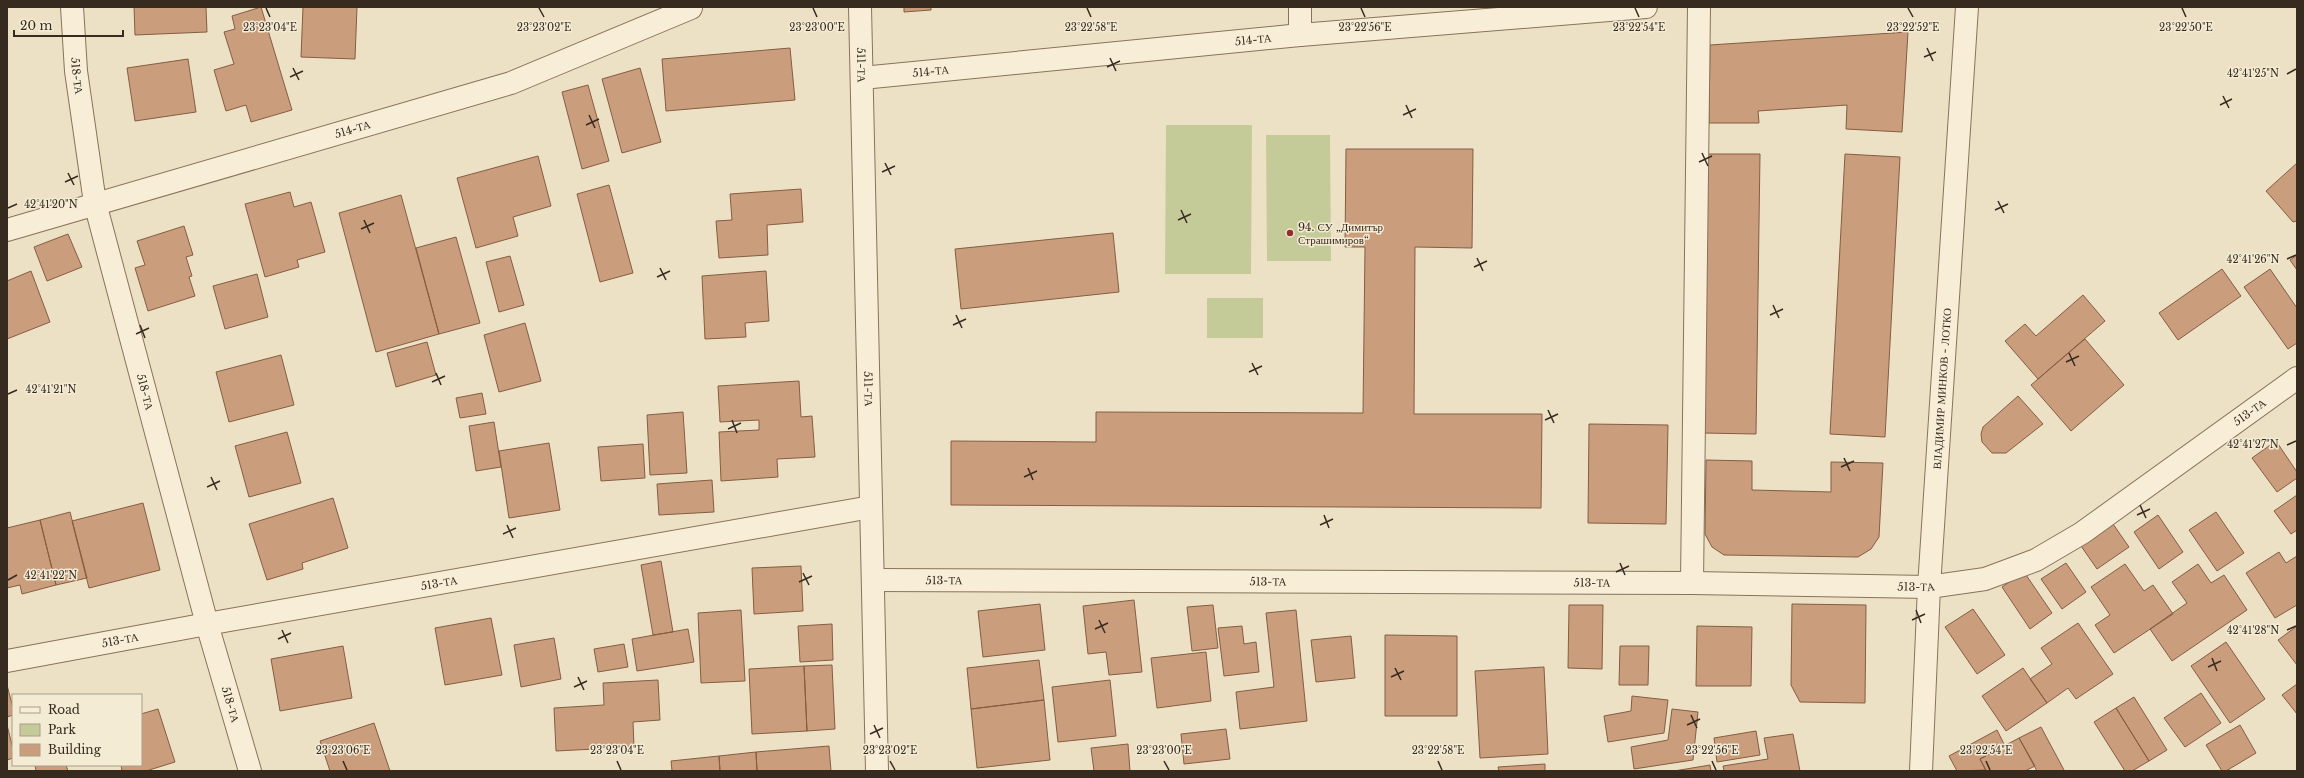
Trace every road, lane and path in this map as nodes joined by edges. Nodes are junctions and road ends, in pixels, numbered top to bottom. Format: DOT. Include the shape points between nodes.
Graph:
graph roads {
  1 [pos="72,7"];
  2 [pos="693,7"];
  3 [pos="860,7"];
  4 [pos="1300,7"];
  5 [pos="1646,7"];
  6 [pos="1698,7"];
  7 [pos="1967,7"];
  8 [pos="1300,35"];
  9 [pos="862,78"];
  10 [pos="95,203"];
  11 [pos="7,230"];
  12 [pos="2297,378"];
  13 [pos="872,507"];
  14 [pos="873,580"];
  15 [pos="1692,583"];
  16 [pos="1929,587"];
  17 [pos="207,624"];
  18 [pos="7,661"];
  19 [pos="250,771"];
  20 [pos="877,771"];
  21 [pos="1921,771"];
  1 -- 10 [label="street, 518-ТА" via="76,71"];
  2 -- 10 [label="street, 514-ТА" via="511,83"];
  3 -- 9 [label="street, 511-ТА"];
  4 -- 8 [label="street"];
  5 -- 8 [label="street, 514-ТА"];
  6 -- 15 [label="street"];
  7 -- 16 [label="street, ВЛАДИМИР МИНКОВ - ЛОТКО"];
  8 -- 9 [label="street, 514-ТА"];
  9 -- 13 [label="street, 511-ТА"];
  10 -- 11 [label="street, 514-ТА"];
  10 -- 17 [label="street, 518-ТА"];
  12 -- 16 [label="street, 513-ТА" via="2082,534 2043,556 1984,579"];
  13 -- 14 [label="street, 511-ТА"];
  13 -- 17 [label="street, 513-ТА"];
  14 -- 15 [label="street, 513-ТА"];
  14 -- 20 [label="street, 511-ТА"];
  15 -- 16 [label="street, 513-ТА"];
  16 -- 21 [label="street, ВЛАДИМИР МИНКОВ - ЛОТКО"];
  17 -- 18 [label="street, 513-ТА"];
  17 -- 19 [label="street, 518-ТА"];
}
